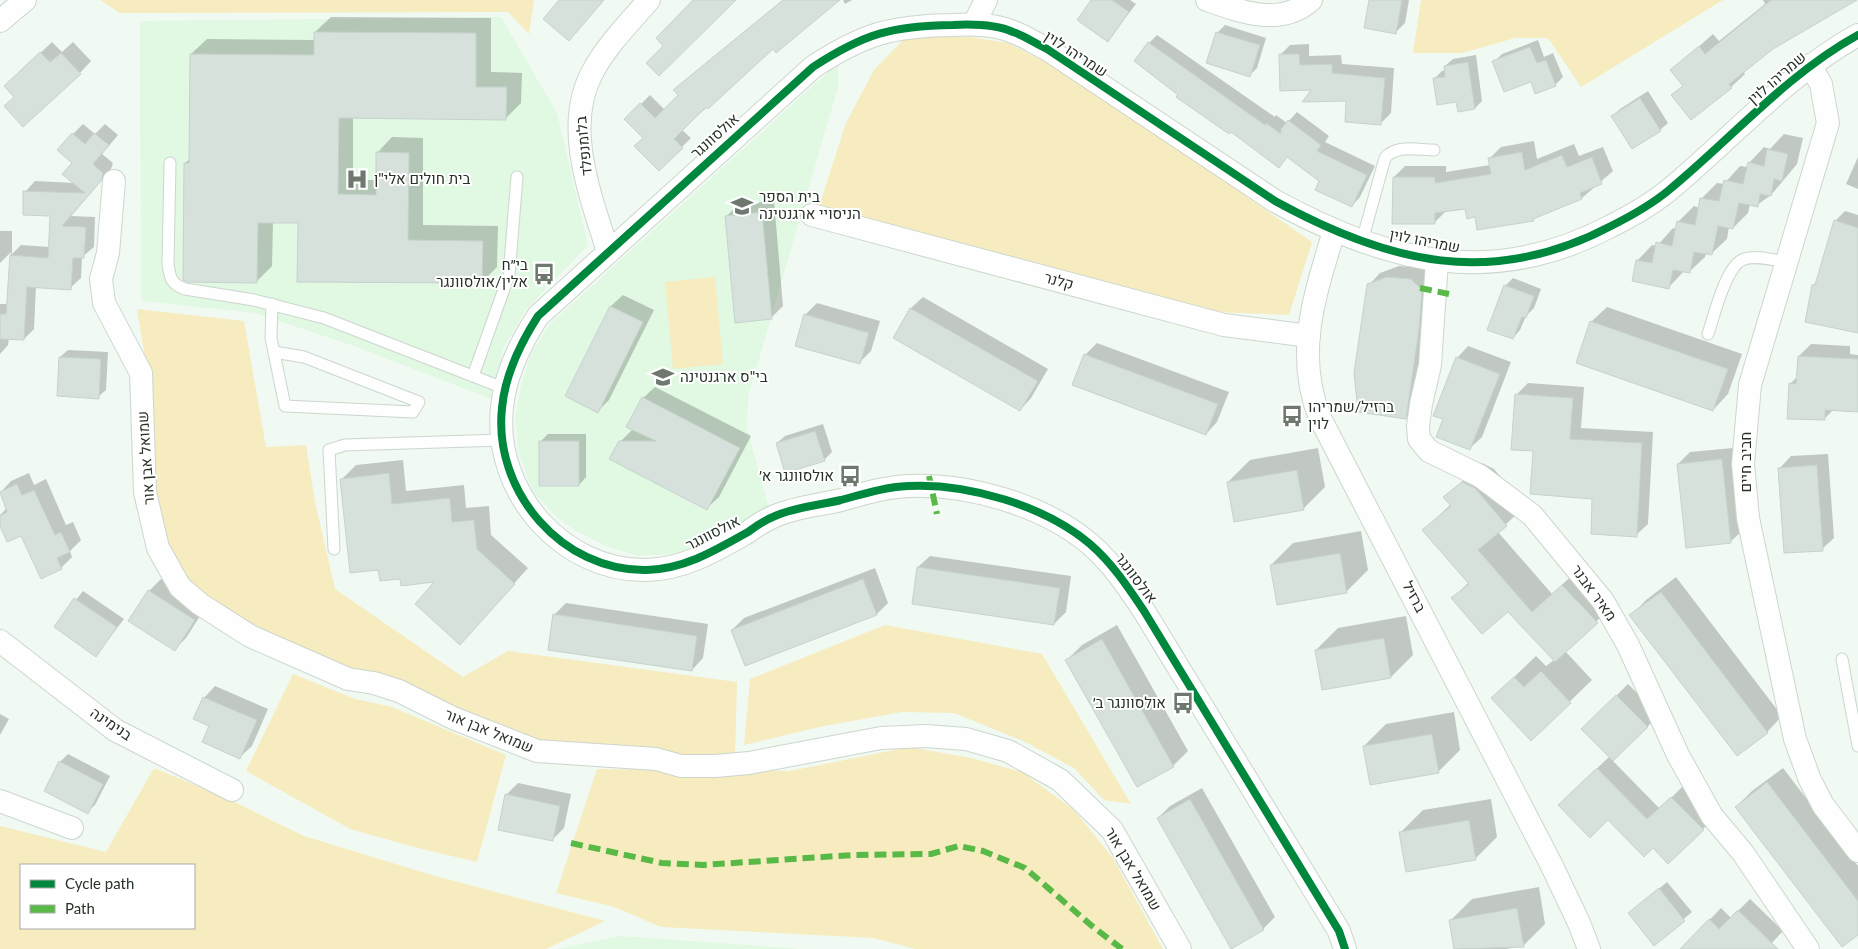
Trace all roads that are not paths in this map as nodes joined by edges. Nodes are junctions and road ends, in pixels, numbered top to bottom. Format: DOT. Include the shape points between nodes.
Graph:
graph roads {
  1 [pos="25,0"];
  2 [pos="649,0"];
  3 [pos="986,0"];
  4 [pos="1207,0"];
  5 [pos="1311,0"];
  6 [pos="0,21"];
  7 [pos="974,24"];
  8 [pos="1858,35"];
  9 [pos="1810,65"];
  10 [pos="1434,150"];
  11 [pos="170,163"];
  12 [pos="517,177"];
  13 [pos="114,181"];
  14 [pos="812,215"];
  15 [pos="1334,232"];
  16 [pos="1362,241"];
  17 [pos="608,252"];
  18 [pos="1437,261"];
  19 [pos="1786,262"];
  20 [pos="272,304"];
  21 [pos="1708,334"];
  22 [pos="1308,336"];
  23 [pos="274,352"];
  24 [pos="473,376"];
  25 [pos="506,389"];
  26 [pos="502,440"];
  27 [pos="334,549"];
  28 [pos="0,641"];
  29 [pos="1842,659"];
  30 [pos="1858,746"];
  31 [pos="232,790"];
  32 [pos="0,801"];
  33 [pos="72,828"];
  34 [pos="1858,850"];
  35 [pos="1180,949"];
  36 [pos="1345,949"];
  37 [pos="1589,949"];
  38 [pos="1808,949"];
  1 -- 6 [label="street"];
  2 -- 17 [label="street, בלומנפלד" via="623,29 592,73 580,108 586,178"];
  3 -- 7 [label="street"];
  4 -- 5 [label="street" via="1259,15 1282,15 1303,7"];
  7 -- 15 [label="street, שמריהו לוין" via="1012,31 1047,50 1275,201"];
  7 -- 17 [label="street, אולסוונגר" via="898,28 841,48 813,67"];
  8 -- 9 [label="street, שמריהו לוין"];
  9 -- 18 [label="street, שמריהו לוין" via="1668,192 1594,236 1551,253 1517,261 1474,264"];
  9 -- 19 [label="street, חביב חיים" via="1821,84 1828,123"];
  10 -- 16 [label="lane" via="1399,149 1389,152"];
  11 -- 20 [label="lane" via="168,264 174,286"];
  12 -- 24 [label="lane" via="509,275"];
  13 -- 35 [label="street, שמואל אבן אור" via="108,253 101,280 104,303 141,373 145,492 158,548 180,587 200,604 250,636 339,676 399,691 452,718 537,752 656,759 681,766 715,766 750,763 881,738 926,736 966,740 1008,752 1060,780 1112,830"];
  14 -- 22 [label="street, קלנר" via="1224,325"];
  15 -- 16 [label="street, שמריהו לוין"];
  15 -- 22 [label="street, ברזיל" via="1314,300"];
  16 -- 18 [label="street, שמריהו לוין"];
  17 -- 25 [label="street, אולסוונגר" via="538,316 522,340"];
  18 -- 38 [label="street, מאיר אבנר" via="1430,365 1421,404 1419,438 1429,451 1480,476 1532,515 1603,601 1628,645 1678,755 1712,816 1743,853"];
  19 -- 21 [label="lane" via="1755,258 1742,260 1733,268"];
  19 -- 34 [label="street, חביב חיים" via="1750,385 1743,464 1748,518 1795,739 1823,805"];
  20 -- 23 [label="lane"];
  20 -- 24 [label="lane" via="324,318"];
  22 -- 37 [label="street, ברזיל" via="1312,398 1320,418 1551,864"];
  23 -- 23 [label="lane" via="285,406 413,412 418,402 304,357"];
  24 -- 25 [label="lane"];
  25 -- 26 [label="street, אולסוונגר" via="502,408"];
  26 -- 27 [label="lane" via="345,445 329,450"];
  26 -- 36 [label="street, אולסוונגר" via="522,501 543,526 565,545 593,559 621,567 646,570 674,566 706,556 775,515 906,486 973,491 1017,504 1058,523 1090,543 1114,568 1144,611 1339,931"];
  28 -- 31 [label="street, בנימינה" via="114,730"];
  29 -- 30 [label="lane"];
  32 -- 33 [label="street"];
}
